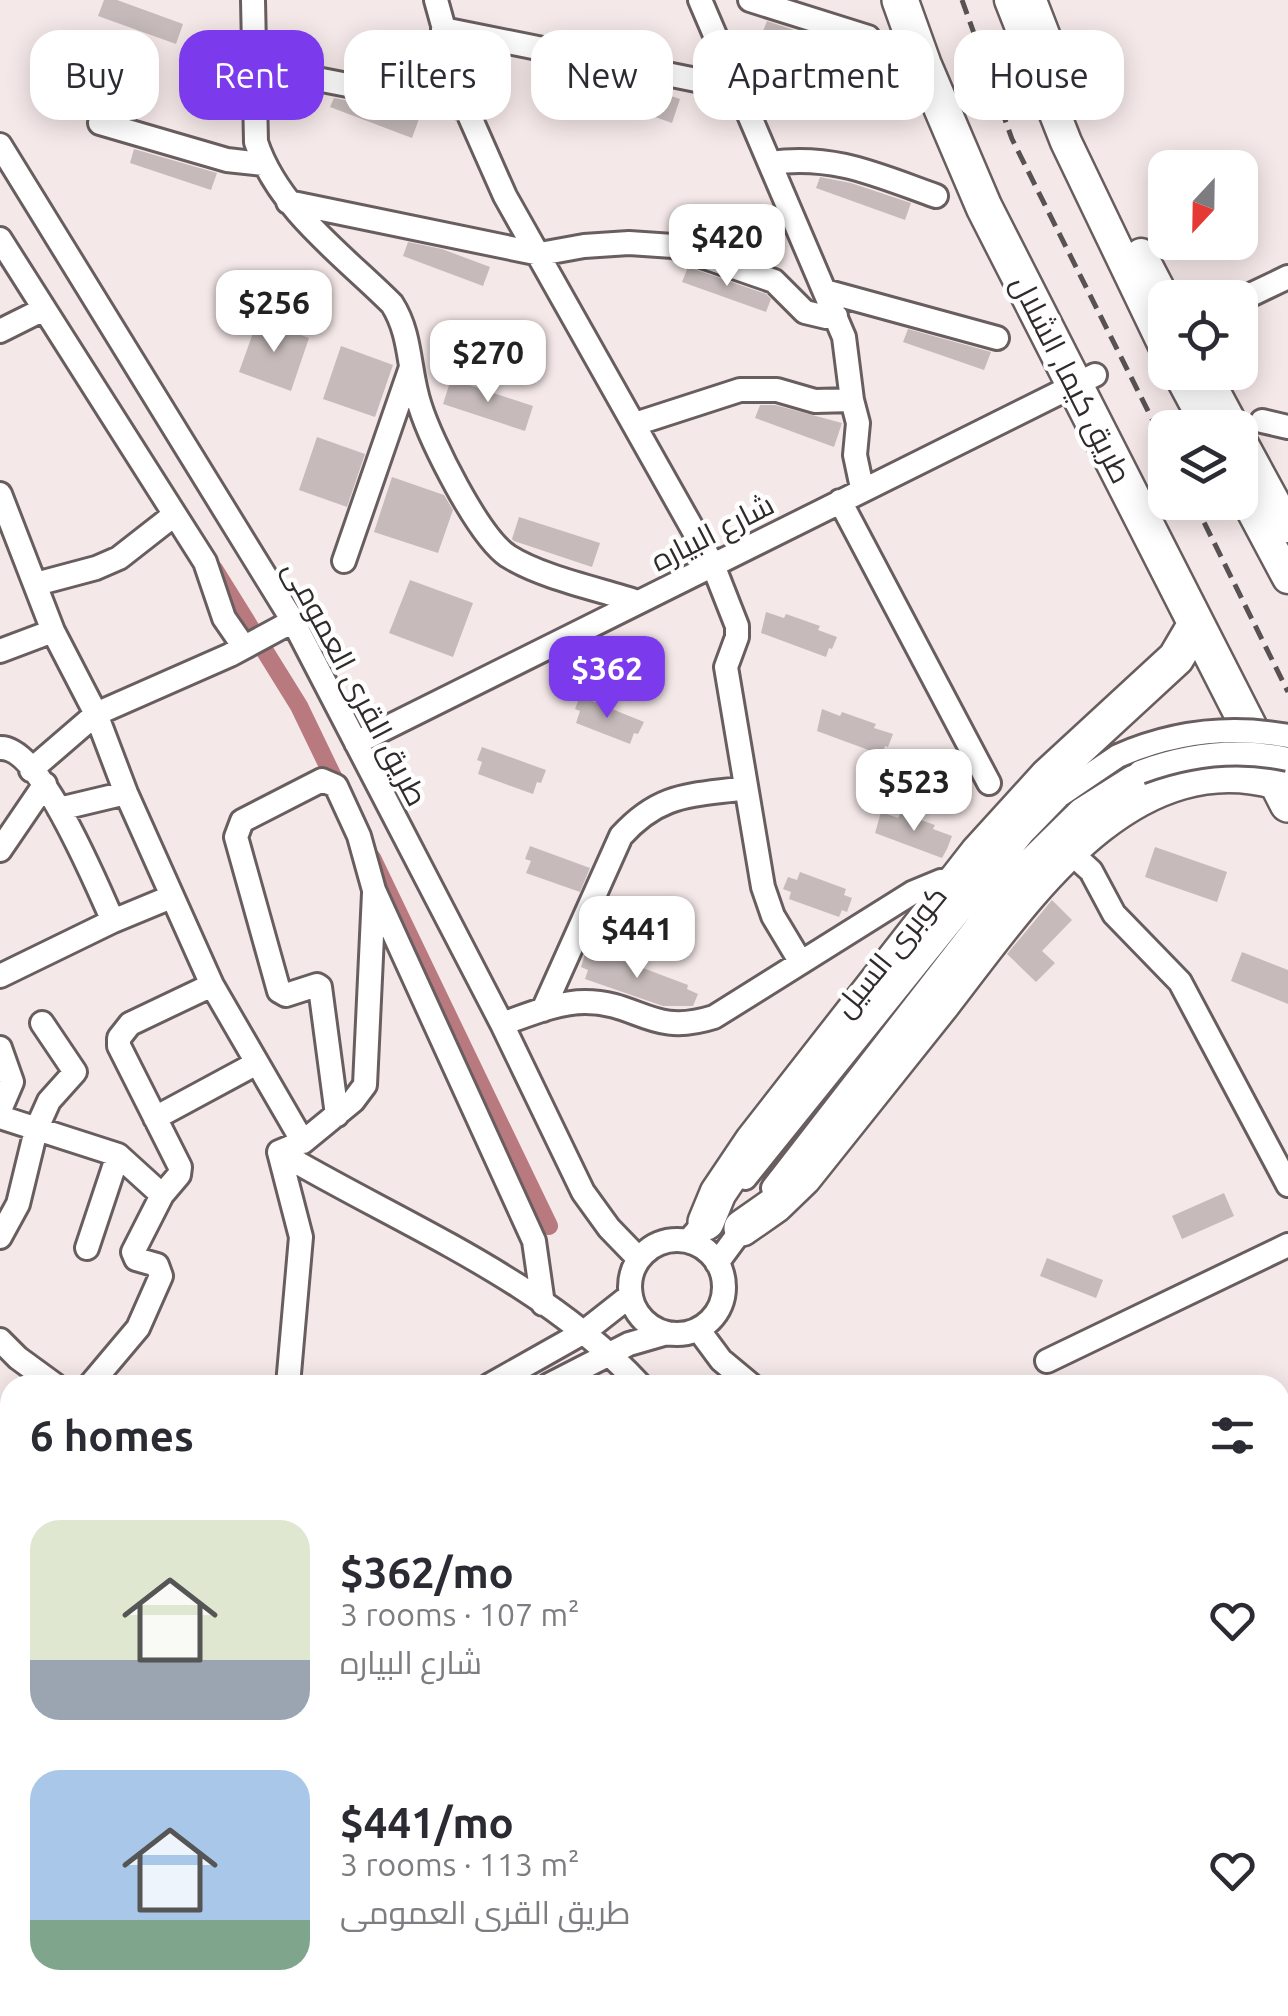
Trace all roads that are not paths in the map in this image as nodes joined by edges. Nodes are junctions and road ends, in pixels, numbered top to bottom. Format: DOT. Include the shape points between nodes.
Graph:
graph roads {
  1 [pos="253,0"];
  2 [pos="436,0"];
  3 [pos="700,0"];
  4 [pos="750,0"];
  5 [pos="900,0"];
  6 [pos="924,0"];
  7 [pos="1010,0"];
  8 [pos="1031,0"];
  9 [pos="443,29"];
  10 [pos="254,30"];
  11 [pos="712,30"];
  12 [pos="846,30"];
  13 [pos="693,79"];
  14 [pos="256,120"];
  15 [pos="471,120"];
  16 [pos="750,120"];
  17 [pos="100,123"];
  18 [pos="0,145"];
  19 [pos="263,164"];
  20 [pos="770,164"];
  21 [pos="936,196"];
  22 [pos="288,202"];
  23 [pos="994,202"];
  24 [pos="0,239"];
  25 [pos="540,254"];
  26 [pos="1288,278"];
  27 [pos="1155,280"];
  28 [pos="825,291"];
  29 [pos="1258,292"];
  30 [pos="44,309"];
  31 [pos="1148,310"];
  32 [pos="836,316"];
  33 [pos="0,332"];
  34 [pos="997,338"];
  35 [pos="411,366"];
  36 [pos="1085,380"];
  37 [pos="852,400"];
  38 [pos="634,424"];
  39 [pos="1288,428"];
  40 [pos="1258,429"];
  41 [pos="1258,457"];
  42 [pos="862,488"];
  43 [pos="0,494"];
  44 [pos="840,502"];
  45 [pos="174,515"];
  46 [pos="1257,520"];
  47 [pos="1288,527"];
  48 [pos="344,561"];
  49 [pos="713,565"];
  50 [pos="1288,578"];
  51 [pos="36,584"];
  52 [pos="638,602"];
  53 [pos="289,623"];
  54 [pos="1196,624"];
  55 [pos="53,631"];
  56 [pos="247,646"];
  57 [pos="0,651"];
  58 [pos="96,714"];
  59 [pos="1288,736"];
  60 [pos="356,742"];
  61 [pos="0,748"];
  62 [pos="1285,774"];
  63 [pos="38,777"];
  64 [pos="989,783"];
  65 [pos="746,788"];
  66 [pos="126,793"];
  67 [pos="60,809"];
  68 [pos="0,850"];
  69 [pos="1069,851"];
  70 [pos="958,880"];
  71 [pos="374,890"];
  72 [pos="171,897"];
  73 [pos="113,921"];
  74 [pos="800,961"];
  75 [pos="0,976"];
  76 [pos="212,985"];
  77 [pos="543,1010"];
  78 [pos="42,1023"];
  79 [pos="502,1024"];
  80 [pos="0,1048"];
  81 [pos="257,1063"];
  82 [pos="0,1114"];
  83 [pos="337,1115"];
  84 [pos="154,1118"];
  85 [pos="36,1130"];
  86 [pos="304,1142"];
  87 [pos="278,1152"];
  88 [pos="118,1155"];
  89 [pos="1288,1185"];
  90 [pos="162,1195"];
  91 [pos="742,1228"];
  92 [pos="696,1232"];
  93 [pos="0,1237"];
  94 [pos="1288,1245"];
  95 [pos="87,1248"];
  96 [pos="640,1259"];
  97 [pos="718,1262"];
  98 [pos="631,1295"];
  99 [pos="543,1304"];
  100 [pos="698,1329"];
  101 [pos="584,1332"];
  102 [pos="667,1333"];
  103 [pos="0,1340"];
  104 [pos="611,1354"];
  105 [pos="1046,1362"];
  106 [pos="41,1375"];
  107 [pos="98,1375"];
  108 [pos="289,1375"];
  109 [pos="508,1375"];
  110 [pos="569,1375"];
  111 [pos="631,1375"];
  112 [pos="739,1375"];
  1 -- 10 [label="street"];
  2 -- 9 [label="street"];
  3 -- 11 [label="street"];
  4 -- 12 [label="street"];
  5 -- 23 [label="highway, طريق كيما, الشلال" via="930,82"];
  6 -- 23 [label="highway, طريق كيما, الشلال"];
  7 -- 31 [label="main road" via="1066,142"];
  8 -- 27 [label="main road" via="1098,170"];
  9 -- 13 [label="street"];
  14 -- 19 [label="street"];
  15 -- 25 [label="street" via="504,196"];
  16 -- 20 [label="street"];
  17 -- 19 [label="street"];
  18 -- 53 [label="street, طريق القرى العمومى"];
  19 -- 22 [label="street"];
  20 -- 21 [label="street" via="847,164"];
  20 -- 28 [label="street"];
  22 -- 25 [label="street"];
  22 -- 35 [label="street" via="392,304 404,322"];
  23 -- 36 [label="highway, طريق كيما, الشلال"];
  24 -- 30 [label="street"];
  25 -- 32 [label="street" via="599,245 674,246 774,280 805,312"];
  25 -- 38 [label="street"];
  26 -- 29 [label="street"];
  28 -- 32 [label="street"];
  28 -- 34 [label="street"];
  30 -- 33 [label="street"];
  30 -- 45 [label="street"];
  32 -- 37 [label="street"];
  35 -- 48 [label="street"];
  35 -- 52 [label="street" via="420,407 488,539 532,567"];
  36 -- 42 [label="street, شارع البياره"];
  36 -- 54 [label="highway, طريق كيما, الشلال"];
  36 -- 62 [label="highway, طريق كيما, الشلال"];
  37 -- 38 [label="street" via="740,390"];
  37 -- 42 [label="street"];
  38 -- 49 [label="street"];
  39 -- 40 [label="street"];
  41 -- 47 [label="main road"];
  42 -- 44 [label="street, شارع البياره"];
  43 -- 51 [label="street"];
  44 -- 49 [label="street, شارع البياره"];
  44 -- 64 [label="street"];
  45 -- 51 [label="street" via="119,558"];
  45 -- 56 [label="street" via="205,562 224,618"];
  46 -- 50 [label="main road"];
  49 -- 52 [label="street, شارع البياره"];
  49 -- 65 [label="street" via="737,626 726,667"];
  51 -- 55 [label="street"];
  52 -- 60 [label="street, شارع البياره"];
  53 -- 56 [label="street"];
  53 -- 60 [label="street, طريق القرى العمومى"];
  54 -- 62 [label="highway, طريق كيما, الشلال"];
  54 -- 70 [label="highway" via="1176,658 1036,788"];
  55 -- 57 [label="street"];
  55 -- 58 [label="street"];
  56 -- 58 [label="street"];
  58 -- 63 [label="street"];
  58 -- 66 [label="street"];
  59 -- 92 [label="street, كوبرى السيل, bridge" via="1203,731 1159,740 1118,756 1059,796"];
  60 -- 79 [label="street, طريق القرى العمومى"];
  61 -- 63 [label="street" via="11,750"];
  62 -- 69 [label="highway" via="1224,773 1172,784 1124,808"];
  62 -- 91 [label="street, كوبرى السيل, bridge" via="1251,754 1206,754 1140,772 1080,810 1023,866"];
  63 -- 67 [label="street"];
  63 -- 68 [label="street"];
  65 -- 74 [label="street" via="763,887"];
  65 -- 77 [label="street" via="672,798 621,836"];
  66 -- 67 [label="street"];
  66 -- 72 [label="street"];
  67 -- 73 [label="street"];
  69 -- 89 [label="street" via="1091,871 1114,914 1180,982"];
  69 -- 91 [label="highway" via="803,1178"];
  70 -- 74 [label="street" via="926,885"];
  70 -- 92 [label="highway" via="752,1140"];
  71 -- 83 [label="street" via="368,1071 359,1095"];
  71 -- 83 [label="street" via="359,836 330,782 322,780 239,826 236,837 279,991 320,987"];
  71 -- 99 [label="street" via="534,1241"];
  72 -- 73 [label="street"];
  72 -- 76 [label="street"];
  73 -- 75 [label="street"];
  74 -- 77 [label="street" via="696,1022 659,1023 586,1002"];
  76 -- 81 [label="street"];
  76 -- 84 [label="street" via="130,1024 119,1038"];
  77 -- 79 [label="street"];
  78 -- 85 [label="street" via="75,1072 48,1100"];
  79 -- 96 [label="street, طريق القرى العمومى" via="584,1192"];
  80 -- 82 [label="street" via="12,1082"];
  81 -- 84 [label="street"];
  81 -- 86 [label="street"];
  82 -- 85 [label="street"];
  83 -- 86 [label="street"];
  84 -- 90 [label="street" via="180,1167"];
  85 -- 88 [label="street"];
  85 -- 93 [label="street" via="18,1204"];
  86 -- 87 [label="street"];
  87 -- 99 [label="street"];
  87 -- 108 [label="street" via="301,1237"];
  88 -- 90 [label="street"];
  88 -- 95 [label="street"];
  90 -- 107 [label="street" via="133,1252 157,1265 162,1276 138,1328"];
  91 -- 97 [label="street, كوبرى السيل"];
  92 -- 96 [label="street" via="661,1243"];
  92 -- 97 [label="street" via="699,1245"];
  94 -- 105 [label="street"];
  96 -- 98 [label="street"];
  97 -- 100 [label="street" via="724,1277 720,1308"];
  98 -- 101 [label="street"];
  98 -- 102 [label="street" via="644,1319"];
  99 -- 101 [label="street"];
  100 -- 102 [label="street"];
  100 -- 112 [label="street"];
  101 -- 104 [label="street"];
  101 -- 109 [label="street"];
  102 -- 104 [label="street"];
  103 -- 106 [label="street"];
  104 -- 110 [label="street"];
  104 -- 111 [label="street"];
}
